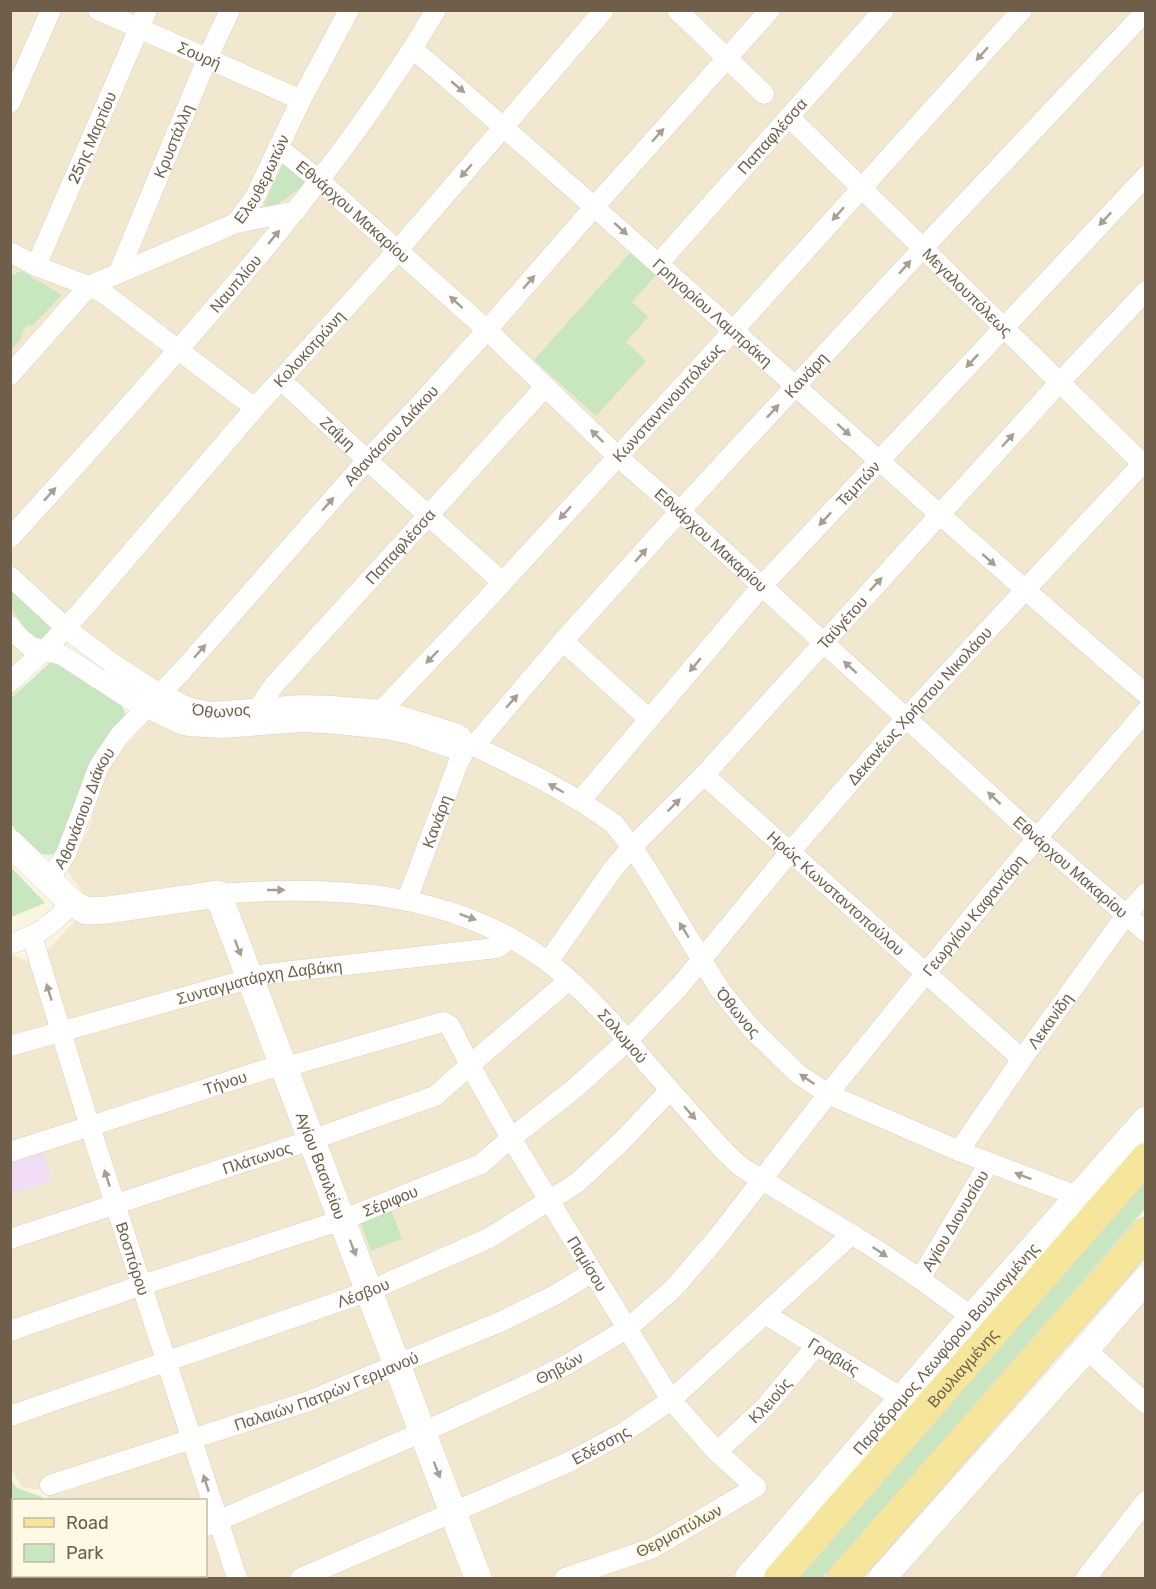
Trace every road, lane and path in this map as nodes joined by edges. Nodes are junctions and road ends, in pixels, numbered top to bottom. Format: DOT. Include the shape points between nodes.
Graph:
graph roads {
  1 [pos="51,10"];
  2 [pos="98,10"];
  3 [pos="147,10"];
  4 [pos="230,10"];
  5 [pos="349,10"];
  6 [pos="436,10"];
  7 [pos="604,10"];
  8 [pos="677,10"];
  9 [pos="770,10"];
  10 [pos="884,10"];
  11 [pos="1022,10"];
  12 [pos="1146,11"];
  13 [pos="139,29"];
  14 [pos="413,50"];
  15 [pos="207,59"];
  16 [pos="727,59"];
  17 [pos="764,94"];
  18 [pos="301,100"];
  19 [pos="10,103"];
  20 [pos="789,117"];
  21 [pos="504,127"];
  22 [pos="278,147"];
  23 [pos="1146,177"];
  24 [pos="320,181"];
  25 [pos="861,189"];
  26 [pos="595,206"];
  27 [pos="296,211"];
  28 [pos="236,223"];
  29 [pos="922,248"];
  30 [pos="398,250"];
  31 [pos="10,252"];
  32 [pos="659,263"];
  33 [pos="36,266"];
  34 [pos="118,274"];
  35 [pos="89,286"];
  36 [pos="1146,291"];
  37 [pos="1004,328"];
  38 [pos="487,330"];
  39 [pos="733,330"];
  40 [pos="179,350"];
  41 [pos="10,375"];
  42 [pos="281,380"];
  43 [pos="1059,383"];
  44 [pos="545,387"];
  45 [pos="796,387"];
  46 [pos="255,408"];
  47 [pos="617,456"];
  48 [pos="367,460"];
  49 [pos="879,462"];
  50 [pos="1144,464"];
  51 [pos="680,511"];
  52 [pos="429,515"];
  53 [pos="940,516"];
  54 [pos="10,538"];
  55 [pos="10,576"];
  56 [pos="502,582"];
  57 [pos="762,586"];
  58 [pos="1024,591"];
  59 [pos="10,626"];
  60 [pos="66,628"];
  61 [pos="563,641"];
  62 [pos="823,642"];
  63 [pos="45,650"];
  64 [pos="10,682"];
  65 [pos="160,694"];
  66 [pos="1146,694"];
  67 [pos="259,707"];
  68 [pos="146,708"];
  69 [pos="382,710"];
  70 [pos="1146,711"];
  71 [pos="906,718"];
  72 [pos="649,719"];
  73 [pos="471,745"];
  74 [pos="704,775"];
  75 [pos="580,801"];
  76 [pos="1037,838"];
  77 [pos="10,843"];
  78 [pos="632,847"];
  79 [pos="790,852"];
  80 [pos="48,881"];
  81 [pos="1146,893"];
  82 [pos="218,894"];
  83 [pos="407,900"];
  84 [pos="72,903"];
  85 [pos="1126,915"];
  86 [pos="1146,932"];
  87 [pos="32,936"];
  88 [pos="508,936"];
  89 [pos="10,944"];
  90 [pos="702,959"];
  91 [pos="548,962"];
  92 [pos="926,973"];
  93 [pos="250,978"];
  94 [pos="569,980"];
  95 [pos="443,1022"];
  96 [pos="61,1031"];
  97 [pos="628,1041"];
  98 [pos="10,1046"];
  99 [pos="1022,1059"];
  100 [pos="470,1065"];
  101 [pos="284,1068"];
  102 [pos="670,1090"];
  103 [pos="828,1094"];
  104 [pos="1146,1120"];
  105 [pos="90,1127"];
  106 [pos="511,1138"];
  107 [pos="312,1140"];
  108 [pos="959,1151"];
  109 [pos="10,1152"];
  110 [pos="1146,1158"];
  111 [pos="989,1163"];
  112 [pos="762,1180"];
  113 [pos="1077,1196"];
  114 [pos="551,1201"];
  115 [pos="116,1204"];
  116 [pos="342,1220"];
  117 [pos="1146,1233"];
  118 [pos="852,1234"];
  119 [pos="10,1239"];
  120 [pos="592,1272"];
  121 [pos="920,1279"];
  122 [pos="1146,1279"];
  123 [pos="142,1285"];
  124 [pos="369,1291"];
  125 [pos="765,1314"];
  126 [pos="972,1317"];
  127 [pos="628,1328"];
  128 [pos="10,1331"];
  129 [pos="817,1346"];
  130 [pos="1086,1349"];
  131 [pos="166,1361"];
  132 [pos="397,1364"];
  133 [pos="902,1398"];
  134 [pos="671,1400"];
  135 [pos="1146,1404"];
  136 [pos="10,1416"];
  137 [pos="422,1431"];
  138 [pos="191,1438"];
  139 [pos="717,1452"];
  140 [pos="50,1485"];
  141 [pos="756,1487"];
  142 [pos="206,1499"];
  143 [pos="1146,1501"];
  144 [pos="207,1503"];
  145 [pos="453,1512"];
  146 [pos="212,1523"];
  147 [pos="237,1578"];
  148 [pos="301,1578"];
  149 [pos="478,1578"];
  150 [pos="565,1578"];
  151 [pos="748,1578"];
  152 [pos="779,1578"];
  153 [pos="842,1578"];
  154 [pos="882,1578"];
  155 [pos="1086,1578"];
  1 -- 19 [label="street"];
  2 -- 13 [label="street, Σουρή"];
  3 -- 13 [label="street, 25ης Μαρτίου"];
  4 -- 15 [label="street, Κρυστάλλη"];
  5 -- 18 [label="street, Ελευθερωτών"];
  6 -- 14 [label="street, Ναυπλίου"];
  7 -- 21 [label="street, Κολοκοτρώνη"];
  8 -- 16 [label="street"];
  9 -- 16 [label="street, Αθανάσιου Διάκου"];
  10 -- 20 [label="street, Παπαφλέσσα"];
  11 -- 25 [label="street, Κωνσταντινουπόλεως, one-way"];
  12 -- 29 [label="street, Κανάρη"];
  13 -- 15 [label="street, Σουρή"];
  13 -- 33 [label="street, 25ης Μαρτίου"];
  14 -- 21 [label="street, Γρηγορίου Λαμπράκη, one-way"];
  14 -- 24 [label="street, Ναυπλίου"];
  15 -- 18 [label="street, Σουρή"];
  15 -- 34 [label="street, Κρυστάλλη"];
  16 -- 17 [label="street"];
  26 -- 16 [label="street, Αθανάσιου Διάκου, one-way"];
  18 -- 22 [label="street, Ελευθερωτών"];
  20 -- 25 [label="street, Μεγαλουπόλεως"];
  20 -- 32 [label="street, Παπαφλέσσα"];
  21 -- 26 [label="street, Γρηγορίου Λαμπράκη"];
  21 -- 30 [label="street, Κολοκοτρώνη, one-way"];
  22 -- 24 [label="street, Εθνάρχου Μακαρίου"];
  22 -- 28 [label="street, Ελευθερωτών" via="255,197"];
  23 -- 37 [label="street, Τεμπών, one-way"];
  24 -- 27 [label="street, Ναυπλίου"];
  24 -- 30 [label="street, Εθνάρχου Μακαρίου"];
  25 -- 29 [label="street, Μεγαλουπόλεως"];
  25 -- 39 [label="street, Κωνσταντινουπόλεως, one-way"];
  26 -- 32 [label="street, Γρηγορίου Λαμπράκη, one-way"];
  38 -- 26 [label="street, Αθανάσιου Διάκου, one-way"];
  27 -- 28 [label="street"];
  40 -- 27 [label="street, Ναυπλίου, one-way"];
  28 -- 34 [label="street, Ελευθερωτών"];
  29 -- 37 [label="street, Μεγαλουπόλεως"];
  45 -- 29 [label="street, Κανάρη, one-way"];
  38 -- 30 [label="street, Εθνάρχου Μακαρίου, one-way"];
  30 -- 42 [label="street, Κολοκοτρώνη"];
  31 -- 33 [label="street"];
  32 -- 39 [label="street, Γρηγορίου Λαμπράκη"];
  33 -- 35 [label="street"];
  34 -- 35 [label="street, Ελευθερωτών"];
  35 -- 40 [label="street"];
  35 -- 41 [label="street"];
  36 -- 43 [label="street, Ταϋγέτου"];
  37 -- 43 [label="street, Μεγαλουπόλεως"];
  37 -- 49 [label="street, Τεμπών, one-way"];
  38 -- 44 [label="street, Εθνάρχου Μακαρίου"];
  38 -- 48 [label="street, Αθανάσιου Διάκου"];
  39 -- 45 [label="street, Γρηγορίου Λαμπράκη"];
  39 -- 47 [label="street, Κωνσταντινουπόλεως"];
  40 -- 46 [label="street"];
  54 -- 40 [label="street, Ναυπλίου, one-way"];
  42 -- 46 [label="street, Κολοκοτρώνη"];
  42 -- 48 [label="street, Ζαΐμη"];
  43 -- 50 [label="street, Μεγαλουπόλεως"];
  53 -- 43 [label="street, Ταϋγέτου, one-way"];
  47 -- 44 [label="street, Εθνάρχου Μακαρίου, one-way"];
  44 -- 52 [label="street, Παπαφλέσσα"];
  45 -- 49 [label="street, Γρηγορίου Λαμπράκη, one-way"];
  51 -- 45 [label="street, Κανάρη, one-way"];
  46 -- 60 [label="street, Κολοκοτρώνη"];
  47 -- 51 [label="street, Εθνάρχου Μακαρίου"];
  47 -- 56 [label="street, Κωνσταντινουπόλεως, one-way"];
  48 -- 52 [label="street, Ζαΐμη"];
  65 -- 48 [label="street, Αθανάσιου Διάκου, one-way"];
  49 -- 53 [label="street, Γρηγορίου Λαμπράκη"];
  49 -- 57 [label="street, Τεμπών, one-way"];
  50 -- 58 [label="street, Δεκανέως Χρήστου Νικολάου"];
  51 -- 57 [label="street, Εθνάρχου Μακαρίου"];
  61 -- 51 [label="street, Κανάρη, one-way"];
  52 -- 56 [label="street, Ζαΐμη"];
  52 -- 67 [label="street, Παπαφλέσσα" via="274,685"];
  53 -- 58 [label="street, Γρηγορίου Λαμπράκη, one-way"];
  62 -- 53 [label="street, Ταϋγέτου, one-way"];
  55 -- 60 [label="street, Όθωνος"];
  56 -- 69 [label="street, Κωνσταντινουπόλεως, one-way"];
  57 -- 62 [label="street, Εθνάρχου Μακαρίου"];
  57 -- 72 [label="street, Τεμπών, one-way"];
  58 -- 66 [label="street, Γρηγορίου Λαμπράκη"];
  58 -- 71 [label="street, Δεκανέως Χρήστου Νικολάου"];
  59 -- 63 [label="street, Όθωνος" via="31,647"];
  60 -- 63 [label="street, Κολοκοτρώνη"];
  60 -- 65 [label="street, Όθωνος"];
  61 -- 72 [label="street"];
  73 -- 61 [label="street, Κανάρη, one-way"];
  71 -- 62 [label="street, Εθνάρχου Μακαρίου, one-way"];
  62 -- 74 [label="street, Ταϋγέτου"];
  63 -- 64 [label="street, Κολοκοτρώνη"];
  63 -- 68 [label="street, Όθωνος" via="62,655"];
  65 -- 67 [label="street, Όθωνος" via="200,711"];
  65 -- 68 [label="street, Αθανάσιου Διάκου"];
  67 -- 69 [label="street, Όθωνος" via="317,705"];
  68 -- 73 [label="street, Όθωνος" via="178,723 202,728 303,722 338,724 402,732 451,748"];
  68 -- 80 [label="street, Αθανάσιου Διάκου" via="120,735 99,766 66,854"];
  69 -- 73 [label="street, Όθωνος" via="456,733"];
  70 -- 76 [label="street, Γεωργίου Καφαντάρη"];
  76 -- 71 [label="street, Εθνάρχου Μακαρίου, one-way"];
  71 -- 79 [label="street, Δεκανέως Χρήστου Νικολάου"];
  72 -- 75 [label="street, Τεμπών"];
  75 -- 73 [label="street, Όθωνος, one-way"];
  73 -- 83 [label="street, Κανάρη" via="459,761"];
  78 -- 74 [label="street, Ταϋγέτου, one-way"];
  74 -- 79 [label="street, Ηρώς Κωνσταντοπούλου"];
  75 -- 78 [label="street, Όθωνος" via="614,825"];
  76 -- 85 [label="street, Εθνάρχου Μακαρίου"];
  76 -- 92 [label="street, Γεωργίου Καφαντάρη"];
  77 -- 80 [label="street"];
  90 -- 78 [label="street, Όθωνος, one-way"];
  78 -- 91 [label="street, Ταϋγέτου"];
  79 -- 90 [label="street, Δεκανέως Χρήστου Νικολάου"];
  79 -- 92 [label="street, Ηρώς Κωνσταντοπούλου"];
  80 -- 84 [label="street"];
  81 -- 85 [label="street, Λεκανίδη"];
  82 -- 83 [label="street, Σολωμού, one-way" via="336,891"];
  82 -- 84 [label="street" via="95,911"];
  82 -- 93 [label="street, Αγίου Βασιλείου, one-way"];
  83 -- 88 [label="street, Σολωμού, one-way" via="448,910"];
  84 -- 87 [label="street"];
  85 -- 86 [label="street, Εθνάρχου Μακαρίου"];
  85 -- 99 [label="street, Λεκανίδη"];
  87 -- 89 [label="street"];
  96 -- 87 [label="street, Βοσπόρου, one-way"];
  88 -- 91 [label="street, Σολωμού"];
  88 -- 93 [label="street, Συνταγματάρχη Δαβάκη" via="496,948"];
  90 -- 97 [label="street, Σέριφου"];
  103 -- 90 [label="street, Όθωνος, one-way" via="798,1074 751,1028 720,990"];
  91 -- 94 [label="street, Σολωμού"];
  92 -- 99 [label="street, Ηρώς Κωνσταντοπούλου"];
  92 -- 103 [label="street, Γεωργίου Καφαντάρη"];
  93 -- 96 [label="street, Συνταγματάρχη Δαβάκη"];
  93 -- 101 [label="street, Αγίου Βασιλείου"];
  94 -- 97 [label="street, Σολωμού"];
  94 -- 100 [label="street, Πλάτωνος"];
  95 -- 100 [label="street, Παμίσου" via="450,1026"];
  95 -- 101 [label="street, Τήνου"];
  96 -- 98 [label="street, Συνταγματάρχη Δαβάκη"];
  96 -- 105 [label="street, Βοσπόρου"];
  97 -- 102 [label="street, Σολωμού"];
  97 -- 106 [label="street, Σέριφου"];
  99 -- 108 [label="street, Λεκανίδη"];
  100 -- 106 [label="street, Παμίσου"];
  100 -- 107 [label="street, Πλάτωνος" via="435,1096"];
  101 -- 105 [label="street, Τήνου" via="267,1069"];
  101 -- 107 [label="street, Αγίου Βασιλείου"];
  102 -- 112 [label="street, Σολωμού, one-way" via="724,1151"];
  102 -- 114 [label="street, Λέσβου" via="577,1184"];
  103 -- 108 [label="street, Όθωνος"];
  103 -- 112 [label="street, Θηβών"];
  104 -- 113 [label="street, Παράδρομος Λεωφόρου Βουλιαγμένης"];
  105 -- 109 [label="street, Τήνου"];
  115 -- 105 [label="street, Βοσπόρου, one-way"];
  106 -- 114 [label="street, Παμίσου"];
  106 -- 116 [label="street, Σέριφου" via="481,1164"];
  107 -- 115 [label="street, Πλάτωνος"];
  107 -- 116 [label="street, Αγίου Βασιλείου"];
  108 -- 111 [label="street, Όθωνος"];
  110 -- 152 [label="main road, Βουλιαγμένης"];
  113 -- 111 [label="street, Όθωνος, one-way"];
  111 -- 121 [label="street, Αγίου Διονυσίου"];
  112 -- 118 [label="street, Σολωμού"];
  112 -- 127 [label="street, Θηβών" via="673,1289"];
  113 -- 126 [label="street, Παράδρομος Λεωφόρου Βουλιαγμένης"];
  114 -- 120 [label="street, Παμίσου"];
  114 -- 124 [label="street, Λέσβου" via="489,1238"];
  115 -- 119 [label="street, Πλάτωνος"];
  115 -- 123 [label="street, Βοσπόρου"];
  116 -- 123 [label="street, Σέριφου"];
  116 -- 124 [label="street, Αγίου Βασιλείου, one-way"];
  117 -- 153 [label="main road"];
  118 -- 121 [label="street, Σολωμού, one-way"];
  118 -- 125 [label="street, Εδέσσης"];
  120 -- 127 [label="street, Παμίσου"];
  120 -- 132 [label="street, Παλαιών Πατρών Γερμανού" via="528,1308"];
  121 -- 126 [label="street, Σολωμού"];
  122 -- 130 [label="street"];
  123 -- 128 [label="street, Σέριφου"];
  123 -- 131 [label="street, Βοσπόρου"];
  124 -- 131 [label="street, Λέσβου"];
  124 -- 132 [label="street, Αγίου Βασιλείου"];
  125 -- 129 [label="street, Γραβιάς"];
  125 -- 134 [label="street, Εδέσσης"];
  126 -- 133 [label="street, Παράδρομος Λεωφόρου Βουλιαγμένης"];
  127 -- 134 [label="street, Παμίσου"];
  127 -- 137 [label="street, Θηβών" via="538,1380"];
  129 -- 133 [label="street, Γραβιάς"];
  129 -- 139 [label="street, Κλειούς" via="765,1407"];
  130 -- 135 [label="street"];
  130 -- 154 [label="street"];
  131 -- 136 [label="street, Λέσβου"];
  131 -- 138 [label="street, Βοσπόρου"];
  132 -- 137 [label="street, Αγίου Βασιλείου"];
  132 -- 138 [label="street, Παλαιών Πατρών Γερμανού" via="295,1407"];
  133 -- 151 [label="street, Παράδρομος Λεωφόρου Βουλιαγμένης"];
  134 -- 139 [label="street, Παμίσου"];
  134 -- 145 [label="street, Εδέσσης" via="595,1449"];
  137 -- 145 [label="street, Αγίου Βασιλείου, one-way"];
  137 -- 146 [label="street, Θηβών"];
  138 -- 140 [label="street, Παλαιών Πατρών Γερμανού"];
  142 -- 138 [label="street, Βοσπόρου, one-way"];
  139 -- 141 [label="street, Παμίσου"];
  141 -- 150 [label="street, Θερμοπύλων" via="653,1548"];
  143 -- 155 [label="street"];
  146 -- 144 [label="street, Βοσπόρου, one-way"];
  145 -- 148 [label="street, Εδέσσης"];
  145 -- 149 [label="street, Αγίου Βασιλείου"];
  146 -- 147 [label="street, Βοσπόρου"];
}
